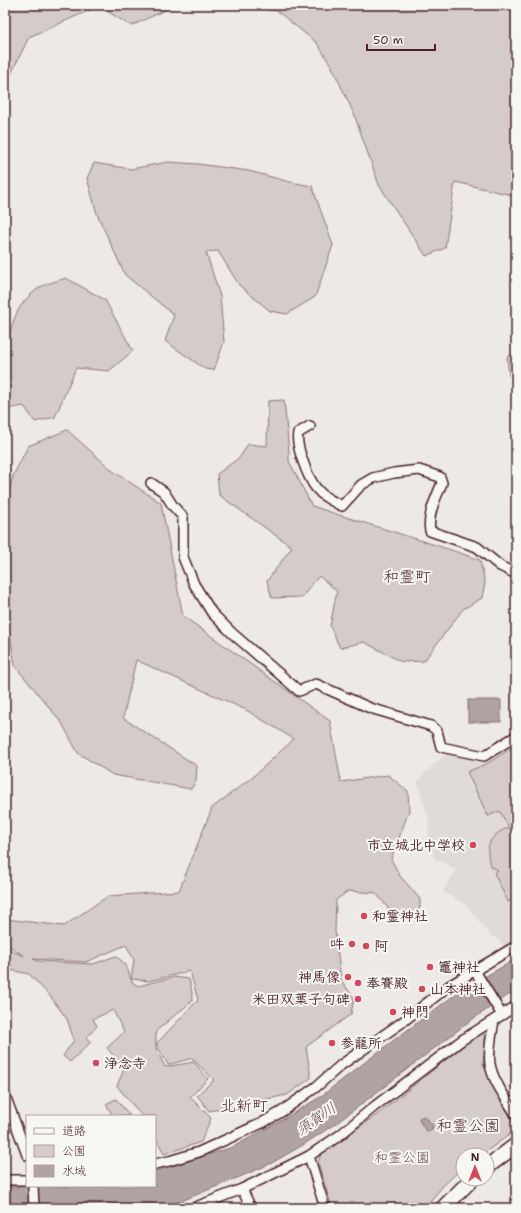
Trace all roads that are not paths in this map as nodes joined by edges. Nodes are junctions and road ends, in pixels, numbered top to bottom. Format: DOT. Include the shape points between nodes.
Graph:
graph roads {
  1 [pos="310,426"];
  2 [pos="151,483"];
  3 [pos="516,574"];
  4 [pos="516,736"];
  5 [pos="516,946"];
  6 [pos="477,974"];
  7 [pos="516,1006"];
  8 [pos="498,1015"];
  9 [pos="5,1095"];
  10 [pos="516,1114"];
  11 [pos="516,1145"];
  12 [pos="26,1152"];
  13 [pos="309,1156"];
  14 [pos="495,1161"];
  15 [pos="156,1164"];
  16 [pos="5,1180"];
  17 [pos="26,1183"];
  18 [pos="31,1187"];
  19 [pos="464,1187"];
  20 [pos="242,1189"];
  21 [pos="34,1208"];
  22 [pos="193,1208"];
  23 [pos="251,1208"];
  24 [pos="325,1208"];
  25 [pos="443,1208"];
  1 -- 3 [label="street" via="298,433 300,456 316,488 326,498 342,506 361,485 373,478 394,473 419,470 440,477 442,484 432,509 430,531 478,547 500,566"];
  2 -- 4 [label="street" via="164,492 183,517 183,558 194,584 212,613 299,691 316,684 370,708 431,726 437,731 441,747 484,756"];
  5 -- 6 [label="street" via="495,958"];
  6 -- 8 [label="street"];
  6 -- 15 [label="street" via="448,986 281,1112 199,1152"];
  7 -- 8 [label="street"];
  8 -- 10 [label="street" via="489,1055 490,1065 496,1081"];
  8 -- 13 [label="street"];
  9 -- 12 [label="street"];
  11 -- 14 [label="highway"];
  13 -- 20 [label="street"];
  13 -- 24 [label="street"];
  16 -- 17 [label="street"];
  18 -- 21 [label="street"];
  19 -- 25 [label="highway"];
  20 -- 22 [label="street"];
  20 -- 23 [label="street"];
}
